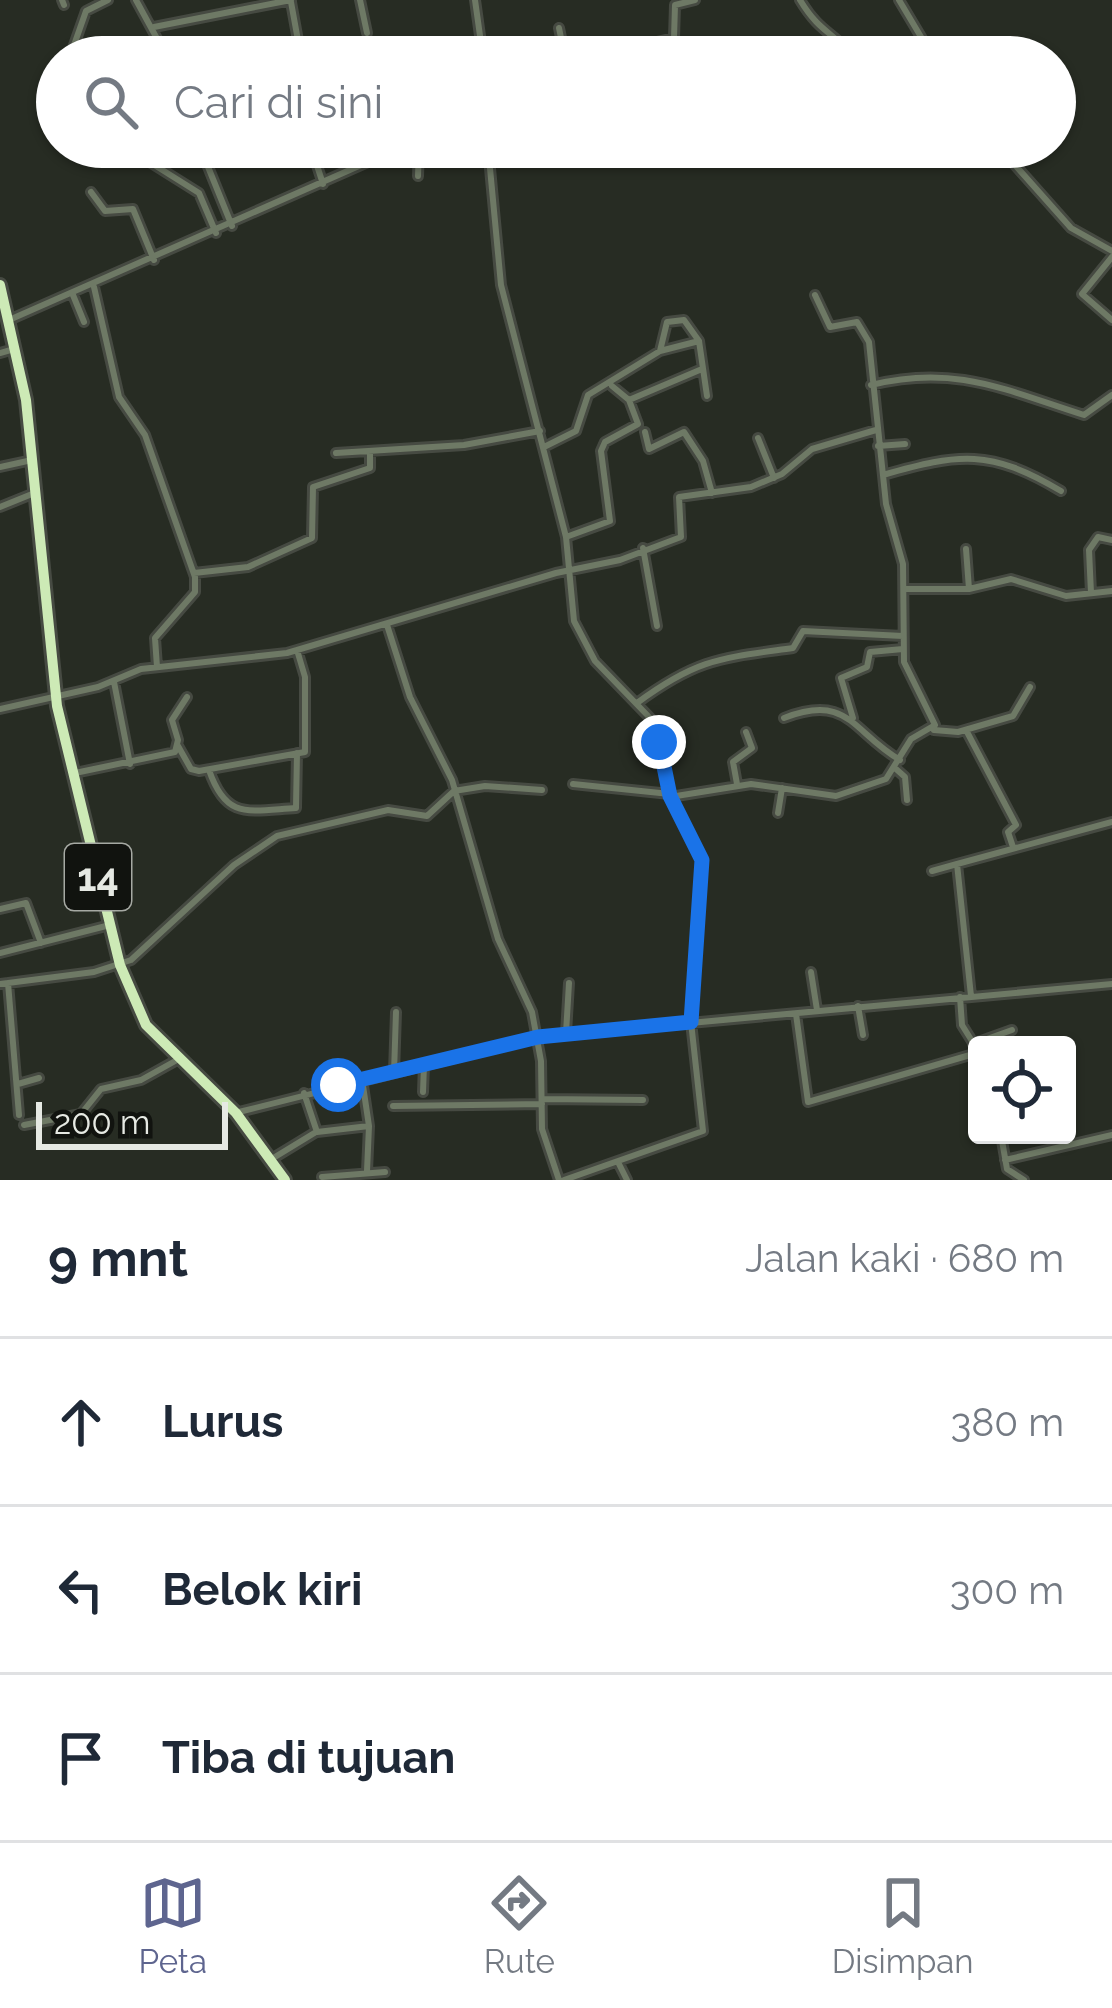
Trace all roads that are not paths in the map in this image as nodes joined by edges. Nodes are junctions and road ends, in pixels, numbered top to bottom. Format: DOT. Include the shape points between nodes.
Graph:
graph roads {
  1 [pos="108,0"];
  2 [pos="136,0"];
  3 [pos="360,0"];
  4 [pos="476,0"];
  5 [pos="695,0"];
  6 [pos="800,0"];
  7 [pos="899,0"];
  8 [pos="291,1"];
  9 [pos="674,3"];
  10 [pos="154,27"];
  11 [pos="559,28"];
  12 [pos="367,33"];
  13 [pos="77,36"];
  14 [pos="158,36"];
  15 [pos="298,36"];
  16 [pos="480,36"];
  17 [pos="561,36"];
  18 [pos="674,36"];
  19 [pos="831,36"];
  20 [pos="920,36"];
  21 [pos="159,168"];
  22 [pos="209,168"];
  23 [pos="317,168"];
  24 [pos="357,168"];
  25 [pos="418,168"];
  26 [pos="490,168"];
  27 [pos="1018,168"];
  28 [pos="418,176"];
  29 [pos="323,184"];
  30 [pos="91,192"];
  31 [pos="232,226"];
  32 [pos="216,233"];
  33 [pos="1112,254"];
  34 [pos="154,260"];
  35 [pos="0,285"];
  36 [pos="94,287"];
  37 [pos="73,295"];
  38 [pos="815,296"];
  39 [pos="9,320"];
  40 [pos="1112,320"];
  41 [pos="84,322"];
  42 [pos="699,341"];
  43 [pos="17,347"];
  44 [pos="660,351"];
  45 [pos="0,353"];
  46 [pos="703,369"];
  47 [pos="871,385"];
  48 [pos="612,386"];
  49 [pos="1112,395"];
  50 [pos="707,396"];
  51 [pos="629,400"];
  52 [pos="876,430"];
  53 [pos="540,431"];
  54 [pos="645,432"];
  55 [pos="758,438"];
  56 [pos="904,444"];
  57 [pos="878,446"];
  58 [pos="544,447"];
  59 [pos="370,452"];
  60 [pos="336,453"];
  61 [pos="34,459"];
  62 [pos="0,467"];
  63 [pos="883,475"];
  64 [pos="774,478"];
  65 [pos="1061,490"];
  66 [pos="38,491"];
  67 [pos="712,494"];
  68 [pos="0,507"];
  69 [pos="566,537"];
  70 [pos="1112,540"];
  71 [pos="643,548"];
  72 [pos="965,549"];
  73 [pos="570,569"];
  74 [pos="194,573"];
  75 [pos="905,589"];
  76 [pos="969,589"];
  77 [pos="1112,591"];
  78 [pos="1091,594"];
  79 [pos="387,625"];
  80 [pos="656,626"];
  81 [pos="904,636"];
  82 [pos="904,649"];
  83 [pos="297,650"];
  84 [pos="157,668"];
  85 [pos="114,682"];
  86 [pos="1030,687"];
  87 [pos="55,694"];
  88 [pos="187,697"];
  89 [pos="638,703"];
  90 [pos="0,709"];
  91 [pos="784,718"];
  92 [pos="853,718"];
  93 [pos="933,729"];
  94 [pos="966,730"];
  95 [pos="746,732"];
  96 [pos="178,746"];
  97 [pos="297,754"];
  98 [pos="130,764"];
  99 [pos="898,765"];
  100 [pos="209,770"];
  101 [pos="71,773"];
  102 [pos="573,784"];
  103 [pos="737,784"];
  104 [pos="782,788"];
  105 [pos="542,790"];
  106 [pos="454,791"];
  107 [pos="670,795"];
  108 [pos="907,800"];
  109 [pos="778,813"];
  110 [pos="1112,822"];
  111 [pos="1014,848"];
  112 [pos="957,864"];
  113 [pos="932,871"];
  114 [pos="0,909"];
  115 [pos="110,925"];
  116 [pos="40,943"];
  117 [pos="0,953"];
  118 [pos="120,965"];
  119 [pos="811,972"];
  120 [pos="4,983"];
  121 [pos="569,983"];
  122 [pos="1112,984"];
  123 [pos="971,996"];
  124 [pos="960,997"];
  125 [pos="858,1006"];
  126 [pos="817,1010"];
  127 [pos="396,1012"];
  128 [pos="795,1012"];
  129 [pos="691,1022"];
  130 [pos="1012,1030"];
  131 [pos="566,1034"];
  132 [pos="862,1035"];
  133 [pos="969,1036"];
  134 [pos="1001,1036"];
  135 [pos="538,1037"];
  136 [pos="968,1052"];
  137 [pos="177,1060"];
  138 [pos="424,1065"];
  139 [pos="394,1073"];
  140 [pos="39,1078"];
  141 [pos="362,1079"];
  142 [pos="17,1084"];
  143 [pos="304,1093"];
  144 [pos="423,1093"];
  145 [pos="643,1100"];
  146 [pos="542,1102"];
  147 [pos="393,1106"];
  148 [pos="236,1113"];
  149 [pos="19,1115"];
  150 [pos="24,1125"];
  151 [pos="369,1126"];
  152 [pos="316,1132"];
  153 [pos="1112,1135"];
  154 [pos="1002,1144"];
  155 [pos="270,1160"];
  156 [pos="1005,1160"];
  157 [pos="620,1164"];
  158 [pos="367,1171"];
  159 [pos="386,1172"];
  160 [pos="322,1177"];
  161 [pos="285,1180"];
  162 [pos="562,1180"];
  163 [pos="627,1180"];
  164 [pos="1024,1180"];
  1 -- 13 [label="street" via="86,10"];
  2 -- 10 [label="street"];
  3 -- 12 [label="street"];
  4 -- 16 [label="street"];
  5 -- 9 [label="street"];
  6 -- 19 [label="street"];
  7 -- 20 [label="street"];
  8 -- 10 [label="street"];
  8 -- 15 [label="street"];
  9 -- 18 [label="street"];
  10 -- 14 [label="street"];
  11 -- 17 [label="street"];
  21 -- 32 [label="street" via="199,193"];
  22 -- 31 [label="street"];
  23 -- 29 [label="street"];
  24 -- 29 [label="street"];
  25 -- 28 [label="street"];
  26 -- 53 [label="street" via="501,285"];
  27 -- 33 [label="street" via="1071,228"];
  29 -- 31 [label="street"];
  30 -- 34 [label="street" via="105,211 133,209"];
  31 -- 32 [label="street"];
  32 -- 34 [label="street"];
  33 -- 40 [label="street" via="1082,295"];
  34 -- 36 [label="street"];
  35 -- 39 [label="highway, 14"];
  36 -- 37 [label="street"];
  36 -- 74 [label="street" via="119,397 145,435"];
  37 -- 39 [label="street"];
  37 -- 41 [label="street"];
  38 -- 47 [label="street" via="831,328 860,325"];
  39 -- 43 [label="highway, 14"];
  42 -- 44 [label="street"];
  42 -- 44 [label="street" via="692,325 672,320"];
  42 -- 46 [label="street"];
  43 -- 45 [label="street"];
  43 -- 61 [label="highway, 14"];
  44 -- 48 [label="street"];
  46 -- 50 [label="street"];
  46 -- 51 [label="street"];
  47 -- 49 [label="street" via="943,374 1084,415"];
  47 -- 52 [label="street"];
  48 -- 51 [label="street"];
  48 -- 58 [label="street" via="583,401 576,430"];
  51 -- 69 [label="street" via="638,424 601,451 610,521"];
  52 -- 57 [label="street"];
  52 -- 64 [label="street" via="812,449"];
  53 -- 58 [label="street"];
  53 -- 59 [label="street"];
  54 -- 67 [label="street" via="649,449 684,432"];
  55 -- 64 [label="street"];
  56 -- 57 [label="street"];
  57 -- 63 [label="street"];
  58 -- 69 [label="street"];
  59 -- 60 [label="street"];
  59 -- 74 [label="street" via="370,468 313,488 312,538 248,567"];
  61 -- 62 [label="street"];
  61 -- 66 [label="highway, 14"];
  63 -- 65 [label="street" via="968,455 1018,465"];
  63 -- 75 [label="street"];
  64 -- 67 [label="street"];
  66 -- 68 [label="street"];
  66 -- 87 [label="highway, 14"];
  67 -- 71 [label="street" via="679,496 681,537"];
  69 -- 73 [label="street"];
  70 -- 78 [label="street" via="1098,537 1089,550"];
  71 -- 73 [label="street"];
  71 -- 80 [label="street"];
  72 -- 76 [label="street"];
  73 -- 79 [label="street"];
  73 -- 89 [label="street" via="568,597 582,639"];
  74 -- 84 [label="street" via="195,592 154,638"];
  75 -- 76 [label="street"];
  75 -- 81 [label="street"];
  76 -- 78 [label="street" via="1011,579 1066,596"];
  77 -- 78 [label="street"];
  79 -- 83 [label="street"];
  79 -- 106 [label="street"];
  81 -- 82 [label="street"];
  81 -- 89 [label="street" via="803,631 793,648 720,656"];
  82 -- 92 [label="street" via="870,652 868,666 841,678"];
  82 -- 93 [label="street"];
  83 -- 84 [label="street"];
  83 -- 97 [label="street" via="309,746"];
  84 -- 85 [label="street"];
  85 -- 87 [label="street"];
  85 -- 98 [label="street"];
  86 -- 94 [label="street" via="1013,716"];
  87 -- 90 [label="street"];
  87 -- 101 [label="highway, 14"];
  88 -- 96 [label="street" via="172,720"];
  89 -- 107 [label="street" via="656,730"];
  91 -- 92 [label="street" via="817,708"];
  92 -- 99 [label="street"];
  93 -- 94 [label="street"];
  93 -- 99 [label="street" via="910,739"];
  94 -- 111 [label="street" via="1016,826 1008,832"];
  95 -- 103 [label="street" via="752,748 733,762"];
  96 -- 98 [label="street"];
  96 -- 100 [label="street" via="192,770"];
  97 -- 100 [label="street"];
  97 -- 100 [label="street" via="296,808 231,807 219,800"];
  98 -- 101 [label="street"];
  99 -- 104 [label="street" via="886,779 836,796"];
  99 -- 108 [label="street"];
  101 -- 115 [label="highway, 14"];
  102 -- 107 [label="street"];
  103 -- 104 [label="street"];
  103 -- 107 [label="street"];
  104 -- 109 [label="street"];
  105 -- 106 [label="street"];
  106 -- 118 [label="street" via="427,815 388,810 267,841"];
  106 -- 135 [label="street" via="498,939"];
  107 -- 129 [label="street" via="702,860"];
  110 -- 111 [label="street"];
  111 -- 112 [label="street"];
  112 -- 113 [label="street"];
  112 -- 123 [label="street"];
  114 -- 116 [label="street" via="26,903"];
  115 -- 116 [label="street"];
  115 -- 118 [label="highway, 14"];
  116 -- 117 [label="street"];
  118 -- 120 [label="street"];
  118 -- 137 [label="highway, 14" via="136,1009"];
  119 -- 126 [label="street"];
  120 -- 142 [label="street"];
  121 -- 131 [label="street"];
  122 -- 123 [label="street"];
  123 -- 124 [label="street"];
  124 -- 125 [label="street"];
  124 -- 133 [label="street"];
  125 -- 126 [label="street"];
  125 -- 132 [label="street"];
  126 -- 128 [label="street"];
  127 -- 139 [label="street"];
  128 -- 129 [label="street"];
  128 -- 136 [label="street" via="808,1102"];
  129 -- 131 [label="street"];
  129 -- 157 [label="street" via="704,1132"];
  130 -- 134 [label="street"];
  131 -- 135 [label="street"];
  135 -- 138 [label="street"];
  135 -- 146 [label="street"];
  137 -- 148 [label="highway, 14"];
  137 -- 150 [label="street" via="101,1089 81,1114"];
  138 -- 139 [label="street"];
  138 -- 144 [label="street"];
  139 -- 141 [label="street"];
  140 -- 142 [label="street"];
  141 -- 143 [label="street"];
  141 -- 151 [label="street"];
  142 -- 149 [label="street"];
  143 -- 148 [label="street"];
  143 -- 152 [label="street"];
  145 -- 146 [label="street"];
  146 -- 147 [label="street"];
  146 -- 162 [label="street" via="544,1141"];
  148 -- 155 [label="highway, 14"];
  151 -- 152 [label="street"];
  151 -- 158 [label="street"];
  152 -- 155 [label="street"];
  153 -- 156 [label="street"];
  154 -- 156 [label="street"];
  155 -- 161 [label="highway, 14"];
  156 -- 164 [label="street"];
  157 -- 162 [label="street"];
  157 -- 163 [label="street"];
  158 -- 159 [label="street"];
  158 -- 160 [label="street"];
}
